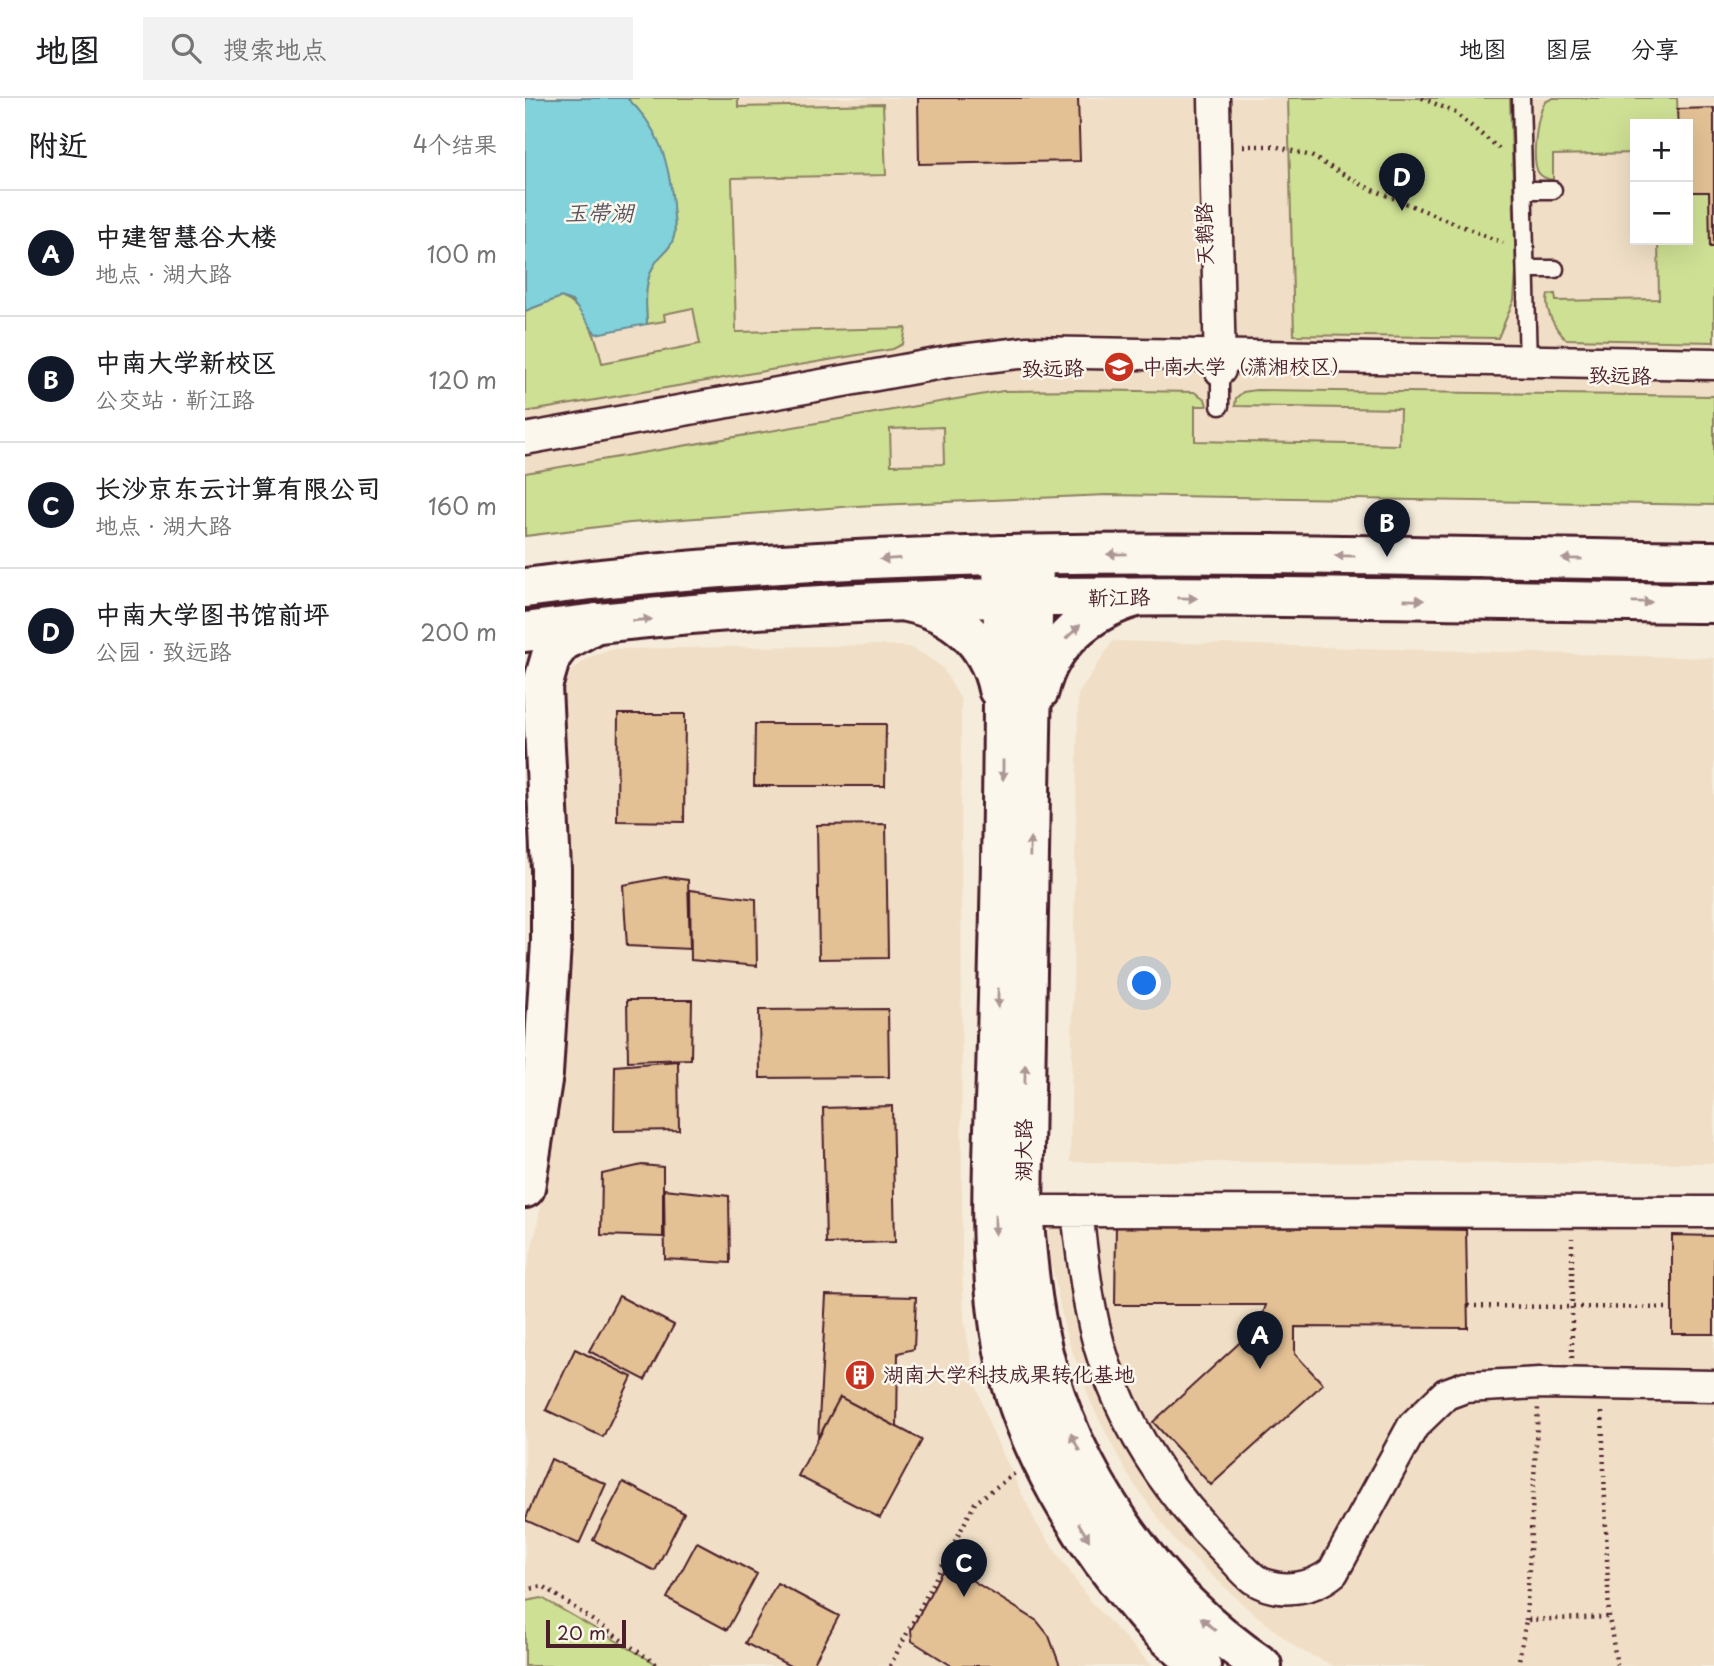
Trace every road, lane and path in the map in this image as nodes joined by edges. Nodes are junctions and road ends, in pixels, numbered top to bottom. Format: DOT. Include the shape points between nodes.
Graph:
graph roads {
  1 [pos="1202,98"];
  2 [pos="1214,98"];
  3 [pos="1422,98"];
  4 [pos="1521,98"];
  5 [pos="1215,147"];
  6 [pos="1523,152"];
  7 [pos="1524,190"];
  8 [pos="1553,190"];
  9 [pos="1526,262"];
  10 [pos="1555,269"];
  11 [pos="1214,362"];
  12 [pos="1714,364"];
  13 [pos="1529,368"];
  14 [pos="1714,377"];
  15 [pos="1220,406"];
  16 [pos="525,439"];
  17 [pos="525,453"];
  18 [pos="1018,555"];
  19 [pos="1714,561"];
  20 [pos="525,588"];
  21 [pos="1136,597"];
  22 [pos="1019,600"];
  23 [pos="904,601"];
  24 [pos="1714,603"];
  25 [pos="596,623"];
  26 [pos="525,632"];
  27 [pos="525,698"];
  28 [pos="1018,713"];
  29 [pos="525,1062"];
  30 [pos="525,1188"];
  31 [pos="1023,1211"];
  32 [pos="1077,1211"];
  33 [pos="1573,1212"];
  34 [pos="1714,1212"];
  35 [pos="1468,1306"];
  36 [pos="1572,1308"];
  37 [pos="1672,1308"];
  38 [pos="1540,1383"];
  39 [pos="1571,1384"];
  40 [pos="1601,1385"];
  41 [pos="1714,1386"];
  42 [pos="1040,1455"];
  43 [pos="525,1590"];
  44 [pos="1608,1617"];
  45 [pos="1526,1620"];
  46 [pos="1195,1662"];
  47 [pos="652,1664"];
  48 [pos="659,1666"];
  49 [pos="890,1666"];
  50 [pos="1262,1666"];
  51 [pos="1518,1666"];
  52 [pos="1617,1666"];
  1 -- 11 [label="street, 天鹅路"];
  2 -- 5 [label="street"];
  3 -- 6 [label="path" via="1454,112 1495,148 1505,153"];
  4 -- 6 [label="lane"];
  5 -- 9 [label="path" via="1275,146 1311,156 1366,187 1440,215"];
  5 -- 11 [label="street"];
  6 -- 7 [label="lane"];
  7 -- 8 [label="lane"];
  7 -- 9 [label="lane"];
  9 -- 10 [label="lane"];
  9 -- 13 [label="lane"];
  11 -- 13 [label="street, 致远路"];
  11 -- 15 [label="lane"];
  11 -- 16 [label="street" via="1074,351 986,356"];
  11 -- 17 [label="street, 致远路" via="971,374"];
  12 -- 13 [label="street"];
  13 -- 14 [label="street, 致远路"];
  19 -- 18 [label="main road, one-way"];
  18 -- 20 [label="main road, one-way" via="722,568"];
  18 -- 22 [label="main road"];
  21 -- 22 [label="main road, 靳江路"];
  21 -- 24 [label="main road, 靳江路, one-way"];
  28 -- 21 [label="main road, one-way" via="1063,642 1097,612"];
  22 -- 23 [label="main road, 靳江路"];
  22 -- 28 [label="main road"];
  25 -- 23 [label="main road, 靳江路, one-way"];
  23 -- 28 [label="main road" via="942,612 967,630"];
  25 -- 26 [label="main road, 靳江路"];
  25 -- 30 [label="main road" via="562,642 548,663 543,687 551,943 543,1074"];
  27 -- 29 [label="main road" via="534,907"];
  31 -- 28 [label="main road, 湖大路, one-way"];
  28 -- 42 [label="main road, one-way" via="995,1264 1004,1352"];
  31 -- 32 [label="street"];
  50 -- 31 [label="main road, 湖大路, one-way" via="1180,1598 1096,1485 1065,1422 1042,1350 1029,1283"];
  32 -- 33 [label="street"];
  32 -- 38 [label="street" via="1089,1313 1112,1383 1150,1461 1191,1516 1256,1580 1285,1589 1318,1584 1333,1572 1413,1426 1446,1394 1465,1387"];
  33 -- 34 [label="street"];
  33 -- 36 [label="path"];
  35 -- 36 [label="path"];
  36 -- 37 [label="path"];
  36 -- 39 [label="path"];
  38 -- 39 [label="street"];
  38 -- 45 [label="path"];
  39 -- 40 [label="street"];
  40 -- 41 [label="street"];
  40 -- 44 [label="path"];
  42 -- 46 [label="main road, one-way" via="1091,1544 1145,1615"];
  42 -- 49 [label="path" via="975,1503"];
  43 -- 47 [label="path" via="543,1586"];
  44 -- 45 [label="path"];
  44 -- 52 [label="path"];
  45 -- 51 [label="path"];
  47 -- 48 [label="path"];
}
